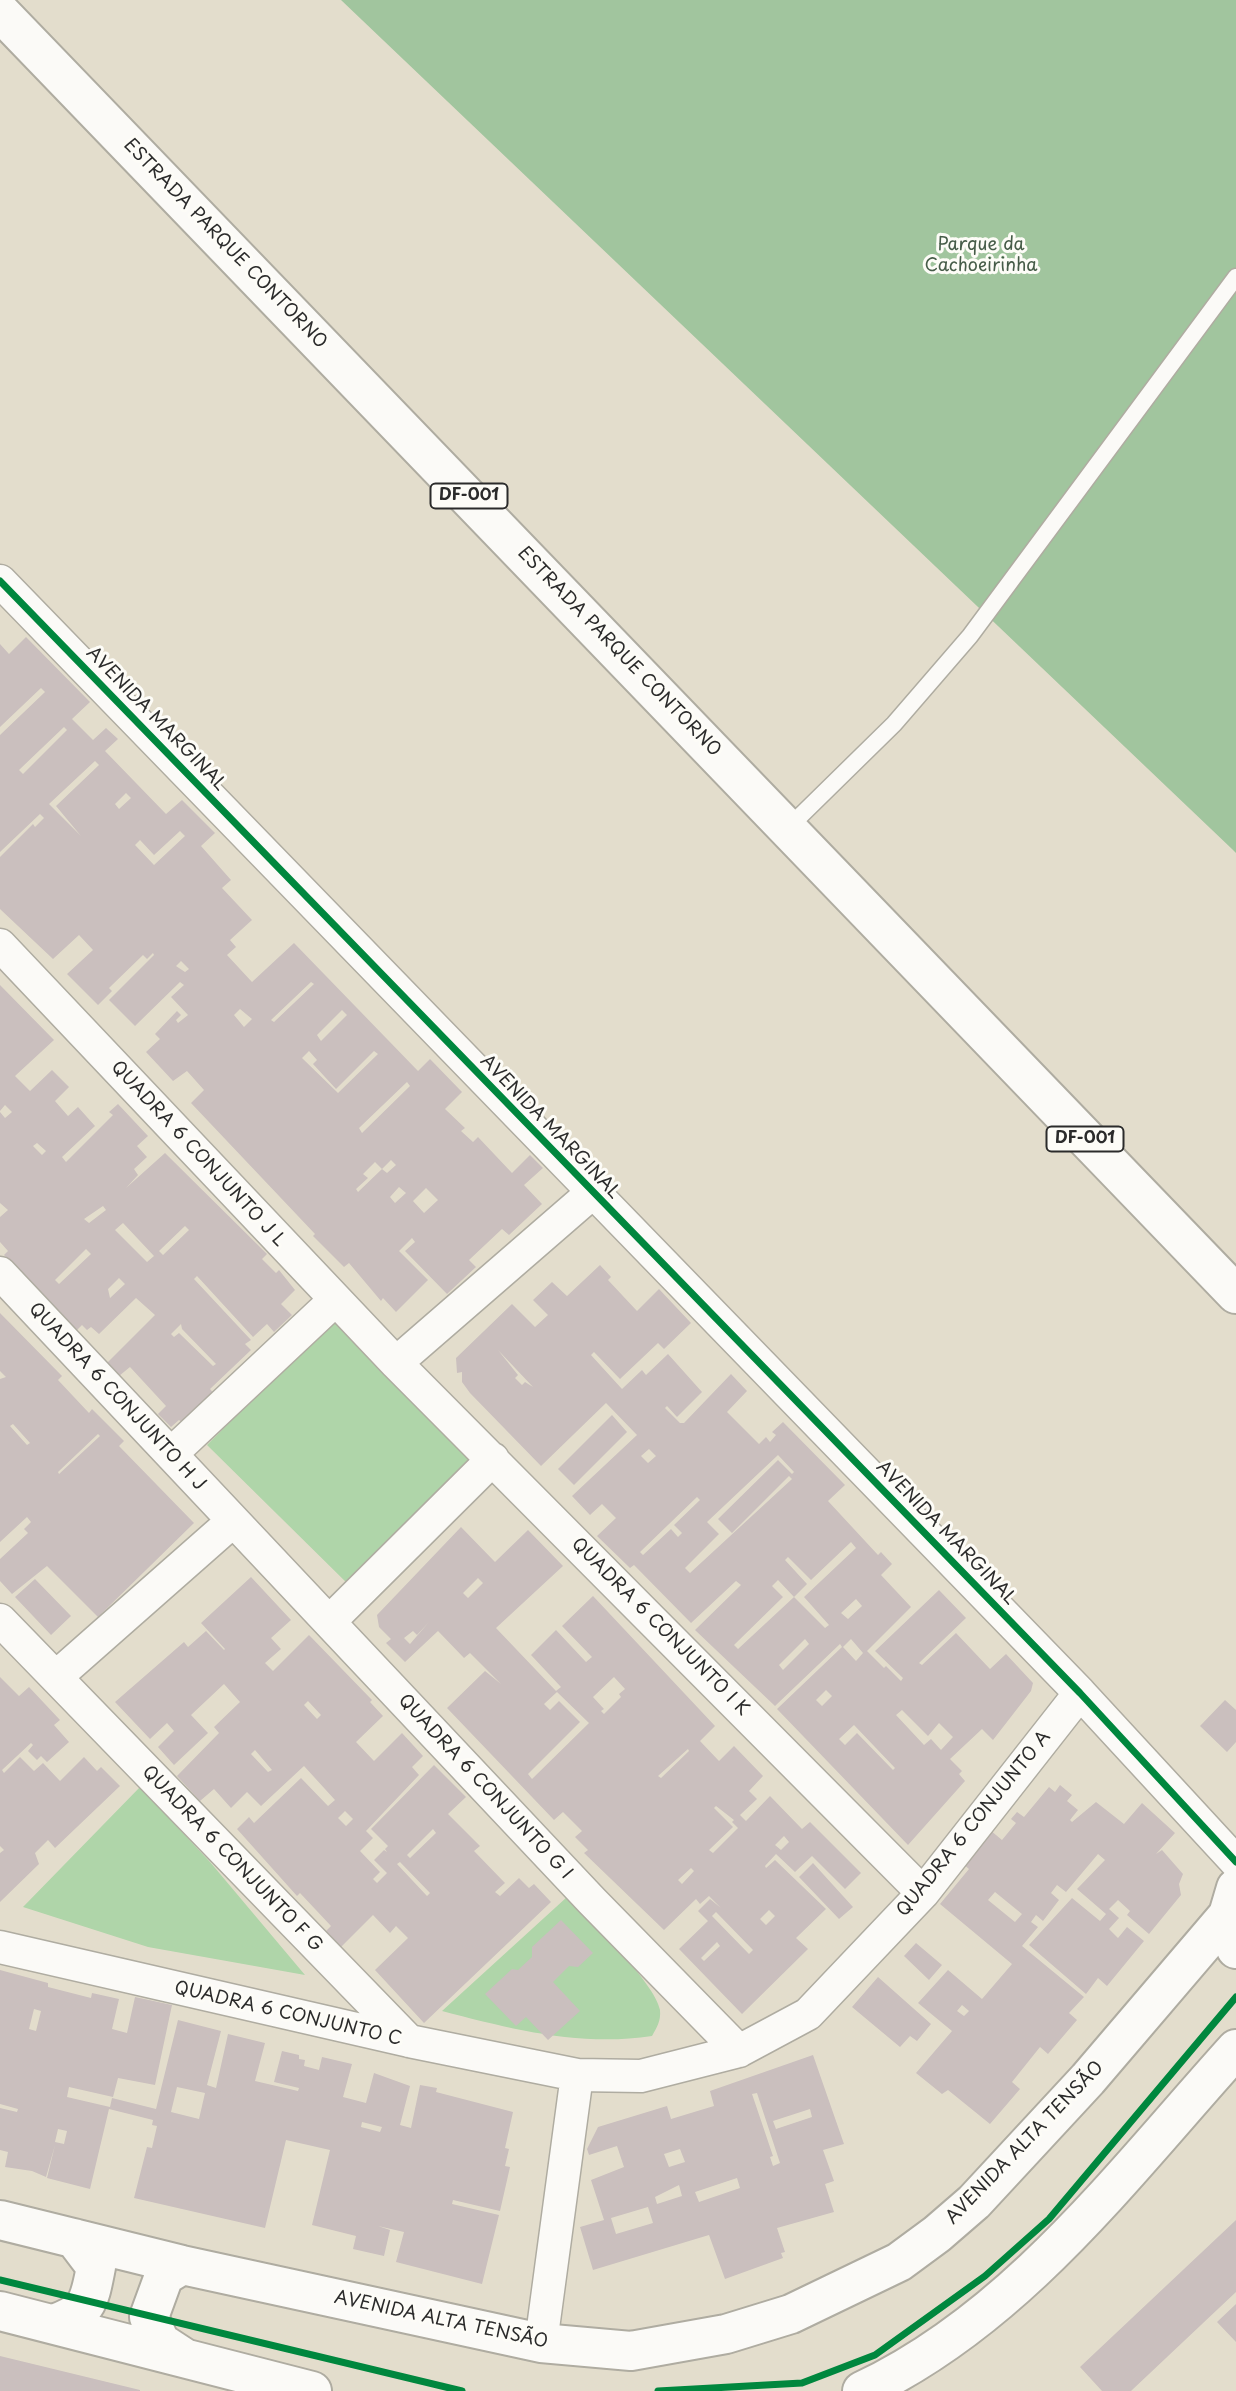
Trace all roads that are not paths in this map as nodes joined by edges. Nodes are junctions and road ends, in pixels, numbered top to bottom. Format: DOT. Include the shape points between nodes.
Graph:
graph roads {
  1 [pos="0,12"];
  2 [pos="1236,277"];
  3 [pos="0,581"];
  4 [pos="789,827"];
  5 [pos="0,945"];
  6 [pos="592,1192"];
  7 [pos="0,1273"];
  8 [pos="1236,1294"];
  9 [pos="335,1300"];
  10 [pos="396,1363"];
  11 [pos="171,1454"];
  12 [pos="493,1459"];
  13 [pos="233,1521"];
  14 [pos="0,1620"];
  15 [pos="329,1622"];
  16 [pos="56,1677"];
  17 [pos="1080,1693"];
  18 [pos="1236,1862"];
  19 [pos="923,1893"];
  20 [pos="1233,1917"];
  21 [pos="0,1947"];
  22 [pos="408,2041"];
  23 [pos="1236,2049"];
  24 [pos="739,2051"];
  25 [pos="577,2075"];
  26 [pos="0,2220"];
  27 [pos="74,2238"];
  28 [pos="182,2265"];
  29 [pos="0,2311"];
  30 [pos="54,2324"];
  31 [pos="541,2343"];
  32 [pos="183,2357"];
  33 [pos="312,2391"];
  34 [pos="862,2391"];
  1 -- 4 [label="street, ESTRADA PARQUE CONTORNO / DF-001"];
  2 -- 4 [label="lane" via="970,636 894,724"];
  3 -- 6 [label="street, AVENIDA MARGINAL"];
  4 -- 8 [label="street, ESTRADA PARQUE CONTORNO / DF-001"];
  5 -- 9 [label="street, QUADRA 6 CONJUNTO J L"];
  6 -- 10 [label="street"];
  6 -- 17 [label="street, AVENIDA MARGINAL"];
  7 -- 11 [label="street, QUADRA 6 CONJUNTO H J"];
  9 -- 10 [label="street, QUADRA 6 CONJUNTO J L"];
  9 -- 11 [label="street"];
  10 -- 12 [label="street, QUADRA 6 CONJUNTO I K"];
  11 -- 13 [label="street, QUADRA 6 CONJUNTO H J"];
  12 -- 15 [label="street"];
  12 -- 19 [label="street, QUADRA 6 CONJUNTO I K"];
  13 -- 15 [label="street, QUADRA 6 CONJUNTO G I"];
  13 -- 16 [label="street"];
  14 -- 16 [label="street, QUADRA 6 CONJUNTO F G"];
  15 -- 24 [label="street, QUADRA 6 CONJUNTO G I"];
  16 -- 22 [label="street, QUADRA 6 CONJUNTO F G"];
  17 -- 18 [label="street, AVENIDA MARGINAL"];
  17 -- 19 [label="street, QUADRA 6 CONJUNTO A"];
  19 -- 24 [label="street, QUADRA 6 CONJUNTO A" via="808,2014"];
  20 -- 31 [label="street, AVENIDA ALTA TENSÃO" via="974,2202 900,2262 791,2314 726,2334 631,2351"];
  21 -- 22 [label="street, QUADRA 6 CONJUNTO C"];
  22 -- 25 [label="street, QUADRA 6 CONJUNTO C"];
  23 -- 34 [label="street" via="1056,2248 978,2321 901,2373"];
  24 -- 25 [label="street, QUADRA 6 CONJUNTO C" via="640,2076"];
  25 -- 31 [label="street"];
  26 -- 27 [label="street, AVENIDA ALTA TENSÃO"];
  27 -- 28 [label="street, AVENIDA ALTA TENSÃO"];
  27 -- 30 [label="street" via="96,2267 89,2302"];
  28 -- 31 [label="street, AVENIDA ALTA TENSÃO"];
  28 -- 32 [label="street" via="163,2276 149,2317 160,2342"];
  29 -- 30 [label="street"];
  30 -- 32 [label="street"];
  32 -- 33 [label="street"];
}
